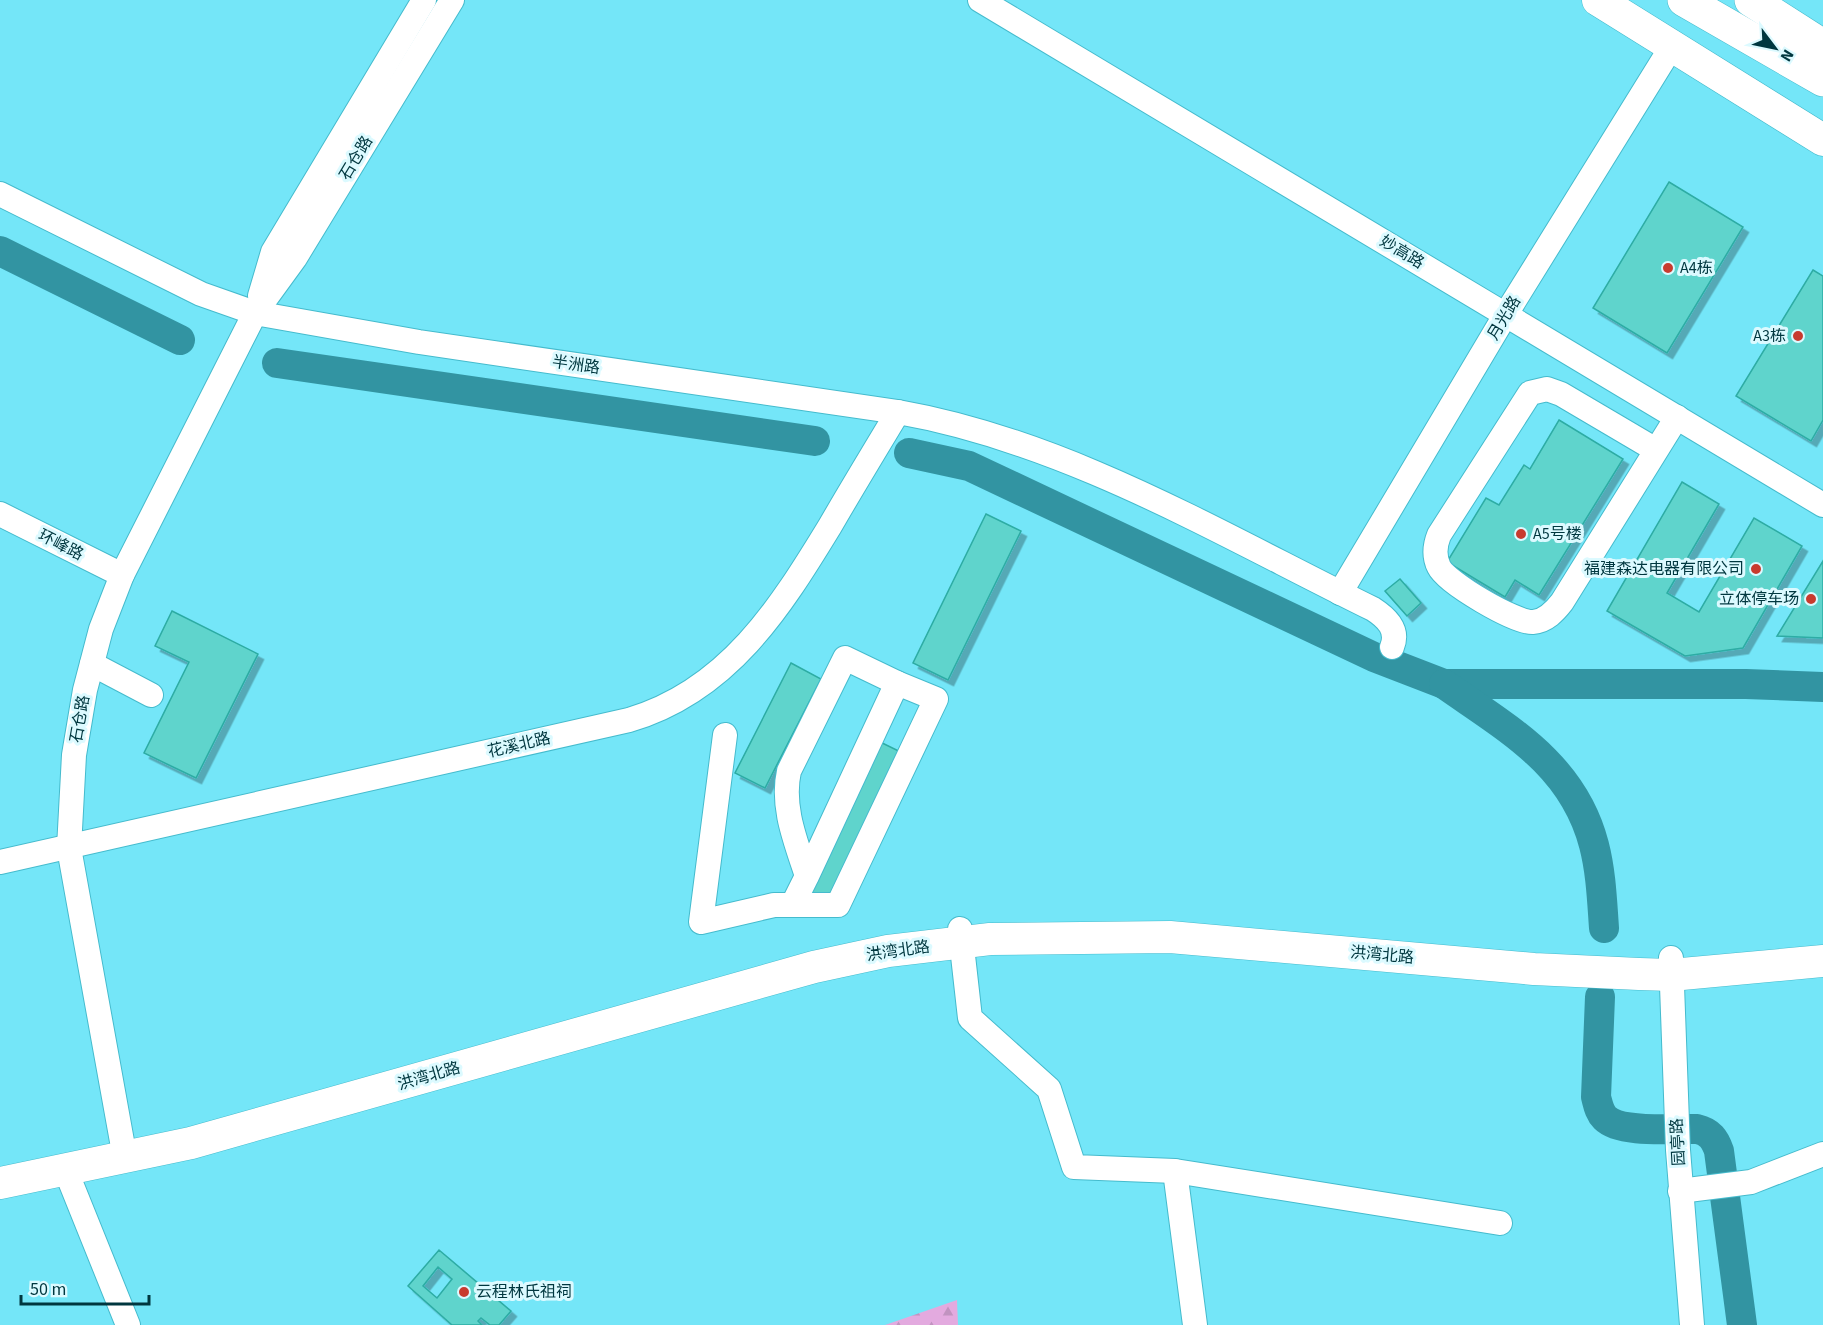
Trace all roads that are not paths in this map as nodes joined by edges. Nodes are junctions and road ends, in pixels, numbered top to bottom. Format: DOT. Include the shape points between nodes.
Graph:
graph roads {
  1 [pos="424,0"];
  2 [pos="452,0"];
  3 [pos="980,0"];
  4 [pos="1598,0"];
  5 [pos="1684,0"];
  6 [pos="1750,0"];
  7 [pos="1672,46"];
  8 [pos="1823,46"];
  9 [pos="1823,80"];
  10 [pos="1823,140"];
  11 [pos="0,194"];
  12 [pos="255,313"];
  13 [pos="1506,314"];
  14 [pos="898,412"];
  15 [pos="1677,417"];
  16 [pos="1656,450"];
  17 [pos="1823,505"];
  18 [pos="0,514"];
  19 [pos="122,575"];
  20 [pos="1340,592"];
  21 [pos="1392,647"];
  22 [pos="92,664"];
  23 [pos="897,682"];
  24 [pos="151,695"];
  25 [pos="725,735"];
  26 [pos="69,848"];
  27 [pos="0,862"];
  28 [pos="807,876"];
  29 [pos="793,904"];
  30 [pos="960,936"];
  31 [pos="1823,945"];
  32 [pos="1823,961"];
  33 [pos="1671,967"];
  34 [pos="123,1149"];
  35 [pos="1823,1155"];
  36 [pos="0,1166"];
  37 [pos="66,1171"];
  38 [pos="1175,1171"];
  39 [pos="0,1183"];
  40 [pos="1680,1191"];
  41 [pos="1500,1223"];
  42 [pos="128,1325"];
  43 [pos="1195,1325"];
  44 [pos="1692,1325"];
  1 -- 12 [label="street, 石仓路" via="273,252"];
  2 -- 12 [label="street, 石仓路" via="295,258"];
  3 -- 13 [label="street, 妙高路"];
  4 -- 7 [label="main road"];
  5 -- 9 [label="highway"];
  6 -- 8 [label="highway"];
  7 -- 10 [label="main road"];
  7 -- 13 [label="street, 月光路"];
  11 -- 12 [label="street, 半洲路" via="201,294"];
  12 -- 14 [label="street, 半洲路" via="419,342"];
  12 -- 19 [label="street, 石仓路"];
  13 -- 15 [label="street, 妙高路"];
  13 -- 20 [label="street, 月光路"];
  14 -- 20 [label="street, 半洲路" via="938,419 1076,465"];
  14 -- 26 [label="street, 花溪北路" via="797,581 766,624 727,664 671,705 629,720"];
  15 -- 16 [label="street"];
  15 -- 17 [label="street, 妙高路"];
  16 -- 16 [label="street" via="1562,602 1545,618 1530,622 1513,617 1451,580 1438,566 1435,553 1439,536 1530,393 1547,389 1561,394"];
  18 -- 19 [label="street, 环峰路"];
  19 -- 22 [label="street, 石仓路"];
  20 -- 21 [label="street, 半洲路" via="1386,618 1394,630"];
  22 -- 24 [label="street"];
  22 -- 26 [label="street, 石仓路" via="74,755"];
  23 -- 28 [label="street"];
  23 -- 28 [label="street" via="845,658 789,771 788,806"];
  23 -- 29 [label="street" via="936,699 838,906"];
  25 -- 29 [label="street" via="701,922 751,909"];
  26 -- 27 [label="street, 花溪北路"];
  26 -- 34 [label="street, 石仓路"];
  28 -- 29 [label="street"];
  30 -- 33 [label="main road, 洪湾北路" via="1058,922 1213,923 1412,939 1536,954 1640,959"];
  30 -- 34 [label="main road, 洪湾北路" via="860,942 792,956"];
  30 -- 38 [label="street" via="970,1018 1049,1089 1074,1167"];
  31 -- 33 [label="main road, 洪湾北路"];
  32 -- 33 [label="main road, 洪湾北路"];
  33 -- 40 [label="street, 园亭路"];
  34 -- 36 [label="main road, 洪湾北路"];
  34 -- 37 [label="main road, 洪湾北路"];
  35 -- 40 [label="street" via="1770,1176"];
  37 -- 39 [label="main road, 洪湾北路"];
  37 -- 42 [label="street"];
  38 -- 41 [label="street"];
  38 -- 43 [label="street"];
  40 -- 44 [label="street, 园亭路"];
}
